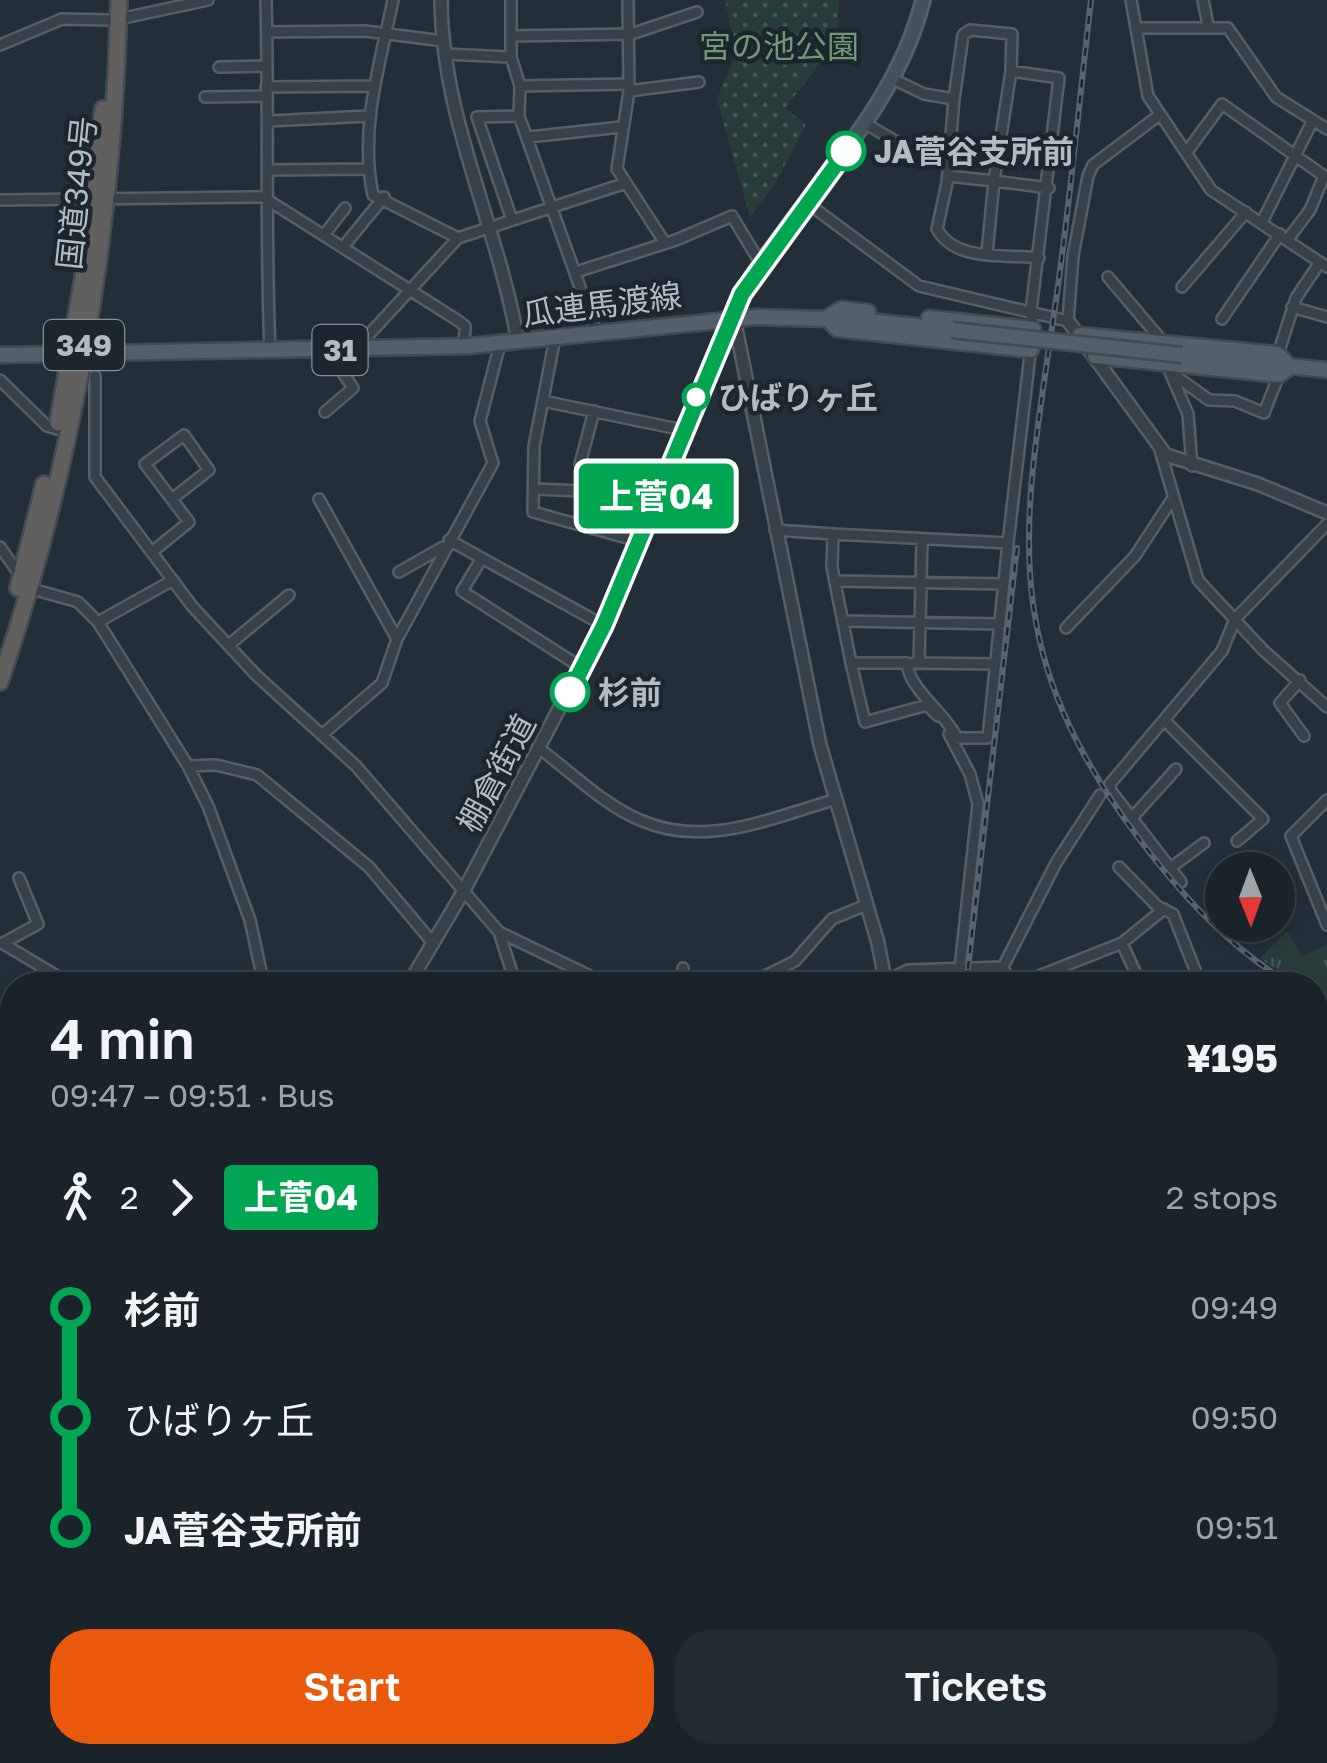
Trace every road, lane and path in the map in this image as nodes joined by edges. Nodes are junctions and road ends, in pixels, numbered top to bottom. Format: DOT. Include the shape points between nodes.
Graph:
graph roads {
  1 [pos="109,0"];
  2 [pos="119,0"];
  3 [pos="208,0"];
  4 [pos="266,0"];
  5 [pos="392,0"];
  6 [pos="441,0"];
  7 [pos="511,0"];
  8 [pos="628,0"];
  9 [pos="924,0"];
  10 [pos="1132,0"];
  11 [pos="1203,0"];
  12 [pos="697,12"];
  13 [pos="114,19"];
  14 [pos="1208,25"];
  15 [pos="1138,28"];
  16 [pos="267,32"];
  17 [pos="386,33"];
  18 [pos="631,34"];
  19 [pos="511,36"];
  20 [pos="0,45"];
  21 [pos="443,47"];
  22 [pos="511,56"];
  23 [pos="266,66"];
  24 [pos="219,67"];
  25 [pos="1011,71"];
  26 [pos="892,78"];
  27 [pos="699,82"];
  28 [pos="375,86"];
  29 [pos="520,86"];
  30 [pos="629,88"];
  31 [pos="266,92"];
  32 [pos="205,97"];
  33 [pos="954,99"];
  34 [pos="369,116"];
  35 [pos="519,116"];
  36 [pos="1158,116"];
  37 [pos="269,120"];
  38 [pos="1313,120"];
  39 [pos="866,124"];
  40 [pos="621,127"];
  41 [pos="1327,130"];
  42 [pos="528,137"];
  43 [pos="1294,153"];
  44 [pos="1186,154"];
  45 [pos="950,156"];
  46 [pos="367,169"];
  47 [pos="268,170"];
  48 [pos="1326,175"];
  49 [pos="948,176"];
  50 [pos="994,181"];
  51 [pos="623,184"];
  52 [pos="1048,188"];
  53 [pos="263,197"];
  54 [pos="384,197"];
  55 [pos="100,199"];
  56 [pos="0,200"];
  57 [pos="806,202"];
  58 [pos="345,208"];
  59 [pos="554,208"];
  60 [pos="1246,212"];
  61 [pos="512,220"];
  62 [pos="1262,222"];
  63 [pos="491,228"];
  64 [pos="324,235"];
  65 [pos="1284,237"];
  66 [pos="458,238"];
  67 [pos="665,243"];
  68 [pos="344,247"];
  69 [pos="987,252"];
  70 [pos="1039,258"];
  71 [pos="761,264"];
  72 [pos="1324,265"];
  73 [pos="576,272"];
  74 [pos="1108,277"];
  75 [pos="1182,287"];
  76 [pos="411,290"];
  77 [pos="1292,307"];
  78 [pos="1030,311"];
  79 [pos="734,318"];
  80 [pos="827,318"];
  81 [pos="1327,318"];
  82 [pos="1222,319"];
  83 [pos="1068,320"];
  84 [pos="1033,329"];
  85 [pos="596,332"];
  86 [pos="1080,335"];
  87 [pos="555,338"];
  88 [pos="518,342"];
  89 [pos="1163,342"];
  90 [pos="500,344"];
  91 [pos="464,346"];
  92 [pos="357,350"];
  93 [pos="1031,350"];
  94 [pos="270,351"];
  95 [pos="77,354"];
  96 [pos="1278,354"];
  97 [pos="0,355"];
  98 [pos="1095,356"];
  99 [pos="1167,368"];
  100 [pos="1327,370"];
  101 [pos="1285,371"];
  102 [pos="95,376"];
  103 [pos="0,380"];
  104 [pos="543,401"];
  105 [pos="594,411"];
  106 [pos="325,412"];
  107 [pos="57,429"];
  108 [pos="682,430"];
  109 [pos="1160,450"];
  110 [pos="580,464"];
  111 [pos="1192,466"];
  112 [pos="536,489"];
  113 [pos="580,491"];
  114 [pos="1173,498"];
  115 [pos="172,499"];
  116 [pos="319,499"];
  117 [pos="1327,513"];
  118 [pos="1327,524"];
  119 [pos="775,530"];
  120 [pos="833,534"];
  121 [pos="638,542"];
  122 [pos="922,542"];
  123 [pos="1008,542"];
  124 [pos="447,543"];
  125 [pos="0,547"];
  126 [pos="152,552"];
  127 [pos="482,558"];
  128 [pos="399,572"];
  129 [pos="173,580"];
  130 [pos="835,581"];
  131 [pos="25,582"];
  132 [pos="921,583"];
  133 [pos="1004,584"];
  134 [pos="289,595"];
  135 [pos="1234,619"];
  136 [pos="843,621"];
  137 [pos="98,622"];
  138 [pos="920,623"];
  139 [pos="999,624"];
  140 [pos="604,625"];
  141 [pos="1066,628"];
  142 [pos="398,640"];
  143 [pos="230,644"];
  144 [pos="0,650"];
  145 [pos="906,662"];
  146 [pos="851,663"];
  147 [pos="919,663"];
  148 [pos="994,664"];
  149 [pos="582,668"];
  150 [pos="1300,680"];
  151 [pos="0,682"];
  152 [pos="1327,708"];
  153 [pos="1164,720"];
  154 [pos="323,734"];
  155 [pos="1304,736"];
  156 [pos="540,749"];
  157 [pos="188,766"];
  158 [pos="1176,769"];
  159 [pos="1100,795"];
  160 [pos="834,800"];
  161 [pos="1327,800"];
  162 [pos="1132,819"];
  163 [pos="1238,841"];
  164 [pos="1204,842"];
  165 [pos="1119,867"];
  166 [pos="1169,869"];
  167 [pos="19,878"];
  168 [pos="1181,882"];
  169 [pos="462,894"];
  170 [pos="866,905"];
  171 [pos="1164,909"];
  172 [pos="1327,925"];
  173 [pos="499,932"];
  174 [pos="2,943"];
  175 [pos="432,943"];
  176 [pos="1122,943"];
  177 [pos="1003,967"];
  178 [pos="684,968"];
  179 [pos="960,968"];
  180 [pos="50,972"];
  181 [pos="261,972"];
  182 [pos="415,972"];
  183 [pos="512,972"];
  184 [pos="582,972"];
  185 [pos="684,972"];
  186 [pos="773,972"];
  187 [pos="883,972"];
  188 [pos="905,972"];
  189 [pos="1006,972"];
  190 [pos="1047,972"];
  191 [pos="1134,972"];
  192 [pos="1196,972"];
  1 -- 13 [label="highway, 国道349号 / 349"];
  2 -- 13 [label="highway, 国道349号 / 349"];
  3 -- 13 [label="street"];
  4 -- 16 [label="street"];
  5 -- 17 [label="street"];
  6 -- 21 [label="street"];
  7 -- 19 [label="street"];
  8 -- 18 [label="street"];
  9 -- 26 [label="main road, 棚倉街道"];
  10 -- 15 [label="street"];
  11 -- 14 [label="street"];
  12 -- 18 [label="street"];
  13 -- 20 [label="street" via="62,19"];
  13 -- 55 [label="highway, 国道349号 / 349"];
  14 -- 15 [label="street"];
  14 -- 38 [label="street" via="1236,33 1261,81"];
  15 -- 36 [label="street" via="1148,96"];
  16 -- 17 [label="street"];
  16 -- 23 [label="street"];
  17 -- 21 [label="street"];
  17 -- 28 [label="street"];
  18 -- 19 [label="street"];
  18 -- 30 [label="street"];
  19 -- 22 [label="street"];
  21 -- 22 [label="street"];
  21 -- 63 [label="street" via="457,126"];
  22 -- 29 [label="street"];
  23 -- 24 [label="street"];
  23 -- 31 [label="street"];
  25 -- 33 [label="street" via="1012,34 970,30"];
  25 -- 50 [label="street"];
  25 -- 52 [label="street" via="1059,78"];
  26 -- 33 [label="street"];
  26 -- 39 [label="main road, 棚倉街道"];
  27 -- 30 [label="street"];
  28 -- 31 [label="street"];
  28 -- 34 [label="street"];
  29 -- 30 [label="street"];
  29 -- 35 [label="street"];
  30 -- 40 [label="street"];
  31 -- 32 [label="street"];
  31 -- 37 [label="street"];
  33 -- 45 [label="street"];
  34 -- 37 [label="street"];
  34 -- 46 [label="street"];
  35 -- 42 [label="street"];
  35 -- 61 [label="street" via="477,117"];
  36 -- 44 [label="street"];
  36 -- 83 [label="street" via="1088,176"];
  37 -- 47 [label="street"];
  38 -- 41 [label="street"];
  38 -- 43 [label="street"];
  39 -- 45 [label="street" via="916,154"];
  39 -- 57 [label="main road, 棚倉街道"];
  40 -- 42 [label="street"];
  40 -- 51 [label="street" via="617,169"];
  42 -- 59 [label="street"];
  43 -- 44 [label="street" via="1222,104"];
  43 -- 48 [label="street"];
  43 -- 62 [label="street"];
  44 -- 60 [label="street" via="1210,190"];
  45 -- 49 [label="street"];
  46 -- 47 [label="street"];
  46 -- 54 [label="street" via="373,195"];
  47 -- 53 [label="street"];
  48 -- 65 [label="street" via="1310,210"];
  49 -- 50 [label="street"];
  49 -- 69 [label="street" via="938,229 945,243"];
  50 -- 52 [label="street"];
  50 -- 69 [label="street"];
  51 -- 59 [label="street"];
  51 -- 67 [label="street"];
  52 -- 70 [label="street"];
  53 -- 55 [label="street"];
  53 -- 64 [label="street"];
  53 -- 94 [label="street"];
  54 -- 66 [label="street"];
  54 -- 68 [label="street"];
  55 -- 56 [label="street"];
  55 -- 95 [label="highway, 国道349号 / 349"];
  57 -- 71 [label="main road, 棚倉街道"];
  57 -- 78 [label="street" via="919,286"];
  58 -- 64 [label="street"];
  59 -- 61 [label="street"];
  59 -- 73 [label="street"];
  60 -- 62 [label="street"];
  60 -- 75 [label="street"];
  61 -- 63 [label="street"];
  62 -- 65 [label="street"];
  63 -- 66 [label="street"];
  63 -- 88 [label="street"];
  64 -- 68 [label="street"];
  65 -- 72 [label="street"];
  65 -- 82 [label="street"];
  66 -- 76 [label="street"];
  67 -- 71 [label="street" via="732,216"];
  67 -- 73 [label="street"];
  68 -- 76 [label="street"];
  69 -- 70 [label="street"];
  70 -- 78 [label="street"];
  71 -- 79 [label="main road, 棚倉街道"];
  72 -- 77 [label="street"];
  73 -- 85 [label="street"];
  74 -- 89 [label="street"];
  76 -- 91 [label="street" via="465,326"];
  76 -- 92 [label="street"];
  77 -- 81 [label="street"];
  77 -- 96 [label="street"];
  78 -- 83 [label="street"];
  78 -- 84 [label="street"];
  79 -- 80 [label="main road, 瓜連馬渡線 / 31"];
  79 -- 85 [label="main road, 瓜連馬渡線 / 31"];
  79 -- 108 [label="street, 棚倉街道"];
  79 -- 119 [label="street"];
  80 -- 84 [label="main road" via="840,309"];
  80 -- 93 [label="main road" via="837,329"];
  80 -- 101 [label="main road, 瓜連馬渡線 / 31, bridge"];
  83 -- 86 [label="street"];
  84 -- 93 [label="street"];
  85 -- 87 [label="main road, 瓜連馬渡線 / 31"];
  86 -- 89 [label="main road"];
  86 -- 98 [label="street"];
  87 -- 88 [label="main road, 瓜連馬渡線 / 31"];
  87 -- 104 [label="street"];
  88 -- 90 [label="main road, 瓜連馬渡線 / 31"];
  89 -- 96 [label="main road"];
  90 -- 91 [label="main road, 瓜連馬渡線 / 31"];
  90 -- 124 [label="street" via="480,420 493,464"];
  91 -- 92 [label="main road, 瓜連馬渡線 / 31"];
  92 -- 94 [label="main road, 瓜連馬渡線 / 31"];
  92 -- 106 [label="street" via="338,368 353,388"];
  93 -- 123 [label="street"];
  94 -- 95 [label="main road, 瓜連馬渡線 / 31"];
  95 -- 97 [label="main road, 瓜連馬渡線 / 31"];
  95 -- 107 [label="highway, 国道349号 / 349"];
  95 -- 131 [label="highway, 国道349号 / 349"];
  96 -- 101 [label="main road"];
  98 -- 99 [label="main road"];
  98 -- 109 [label="street"];
  99 -- 101 [label="main road"];
  99 -- 101 [label="street" via="1208,400 1235,401 1264,413"];
  99 -- 111 [label="street" via="1188,414"];
  100 -- 101 [label="main road, 瓜連馬渡線 / 31"];
  102 -- 126 [label="street" via="96,478"];
  103 -- 107 [label="street"];
  104 -- 105 [label="street"];
  104 -- 112 [label="street" via="534,446"];
  105 -- 108 [label="street"];
  105 -- 110 [label="street"];
  107 -- 131 [label="highway, 国道349号 / 349"];
  108 -- 121 [label="street, 棚倉街道"];
  109 -- 111 [label="street"];
  109 -- 114 [label="street"];
  111 -- 117 [label="street"];
  112 -- 113 [label="street"];
  112 -- 121 [label="street" via="533,512"];
  114 -- 135 [label="street" via="1198,580"];
  114 -- 141 [label="street" via="1134,556"];
  115 -- 115 [label="street" via="145,464 184,435 209,470"];
  115 -- 126 [label="street" via="188,522"];
  116 -- 142 [label="street"];
  118 -- 135 [label="street"];
  119 -- 120 [label="street"];
  119 -- 160 [label="street"];
  120 -- 122 [label="street"];
  120 -- 130 [label="street"];
  121 -- 140 [label="street, 棚倉街道"];
  122 -- 123 [label="street"];
  122 -- 132 [label="street"];
  123 -- 133 [label="street"];
  124 -- 127 [label="street"];
  124 -- 128 [label="street"];
  124 -- 142 [label="street"];
  125 -- 131 [label="street"];
  126 -- 129 [label="street"];
  127 -- 140 [label="street"];
  127 -- 149 [label="street" via="462,591"];
  129 -- 137 [label="street"];
  129 -- 143 [label="street"];
  130 -- 132 [label="street"];
  130 -- 136 [label="street"];
  131 -- 137 [label="street" via="78,602"];
  131 -- 144 [label="highway, 国道349号 / 349"];
  131 -- 151 [label="highway, 国道349号 / 349"];
  132 -- 133 [label="street"];
  132 -- 138 [label="street"];
  133 -- 139 [label="street"];
  134 -- 143 [label="street"];
  135 -- 150 [label="street"];
  135 -- 153 [label="street" via="1222,651"];
  136 -- 138 [label="street"];
  136 -- 146 [label="street"];
  137 -- 157 [label="street"];
  138 -- 139 [label="street"];
  138 -- 147 [label="street"];
  139 -- 148 [label="street"];
  140 -- 149 [label="street, 棚倉街道"];
  142 -- 154 [label="street" via="376,691"];
  143 -- 154 [label="street"];
  145 -- 146 [label="street"];
  145 -- 147 [label="street"];
  145 -- 148 [label="street" via="908,675 948,718 957,738 988,738"];
  146 -- 179 [label="street" via="865,722 927,705 970,774 978,813"];
  147 -- 148 [label="street"];
  149 -- 156 [label="street, 棚倉街道"];
  150 -- 152 [label="street"];
  150 -- 155 [label="street" via="1280,703"];
  153 -- 162 [label="street" via="1110,784"];
  153 -- 163 [label="street" via="1264,818"];
  154 -- 169 [label="street"];
  156 -- 160 [label="street" via="638,820 672,830 734,829"];
  156 -- 169 [label="street, 棚倉街道"];
  157 -- 175 [label="street" via="257,774 369,868"];
  157 -- 181 [label="street" via="250,920"];
  158 -- 162 [label="street"];
  159 -- 177 [label="street"];
  160 -- 170 [label="street"];
  161 -- 172 [label="street" via="1291,836"];
  162 -- 166 [label="street"];
  164 -- 166 [label="street"];
  165 -- 171 [label="street"];
  166 -- 168 [label="street"];
  167 -- 174 [label="street" via="38,924"];
  169 -- 173 [label="street"];
  169 -- 175 [label="street, 棚倉街道"];
  170 -- 186 [label="street" via="832,919 795,961"];
  170 -- 187 [label="street"];
  171 -- 176 [label="street"];
  171 -- 192 [label="street" via="1173,914"];
  173 -- 183 [label="street"];
  173 -- 184 [label="street"];
  174 -- 180 [label="street"];
  175 -- 182 [label="street, 棚倉街道"];
  176 -- 190 [label="street"];
  176 -- 191 [label="street"];
  177 -- 179 [label="street"];
  177 -- 189 [label="street"];
  178 -- 185 [label="street"];
  179 -- 188 [label="street"];
}
